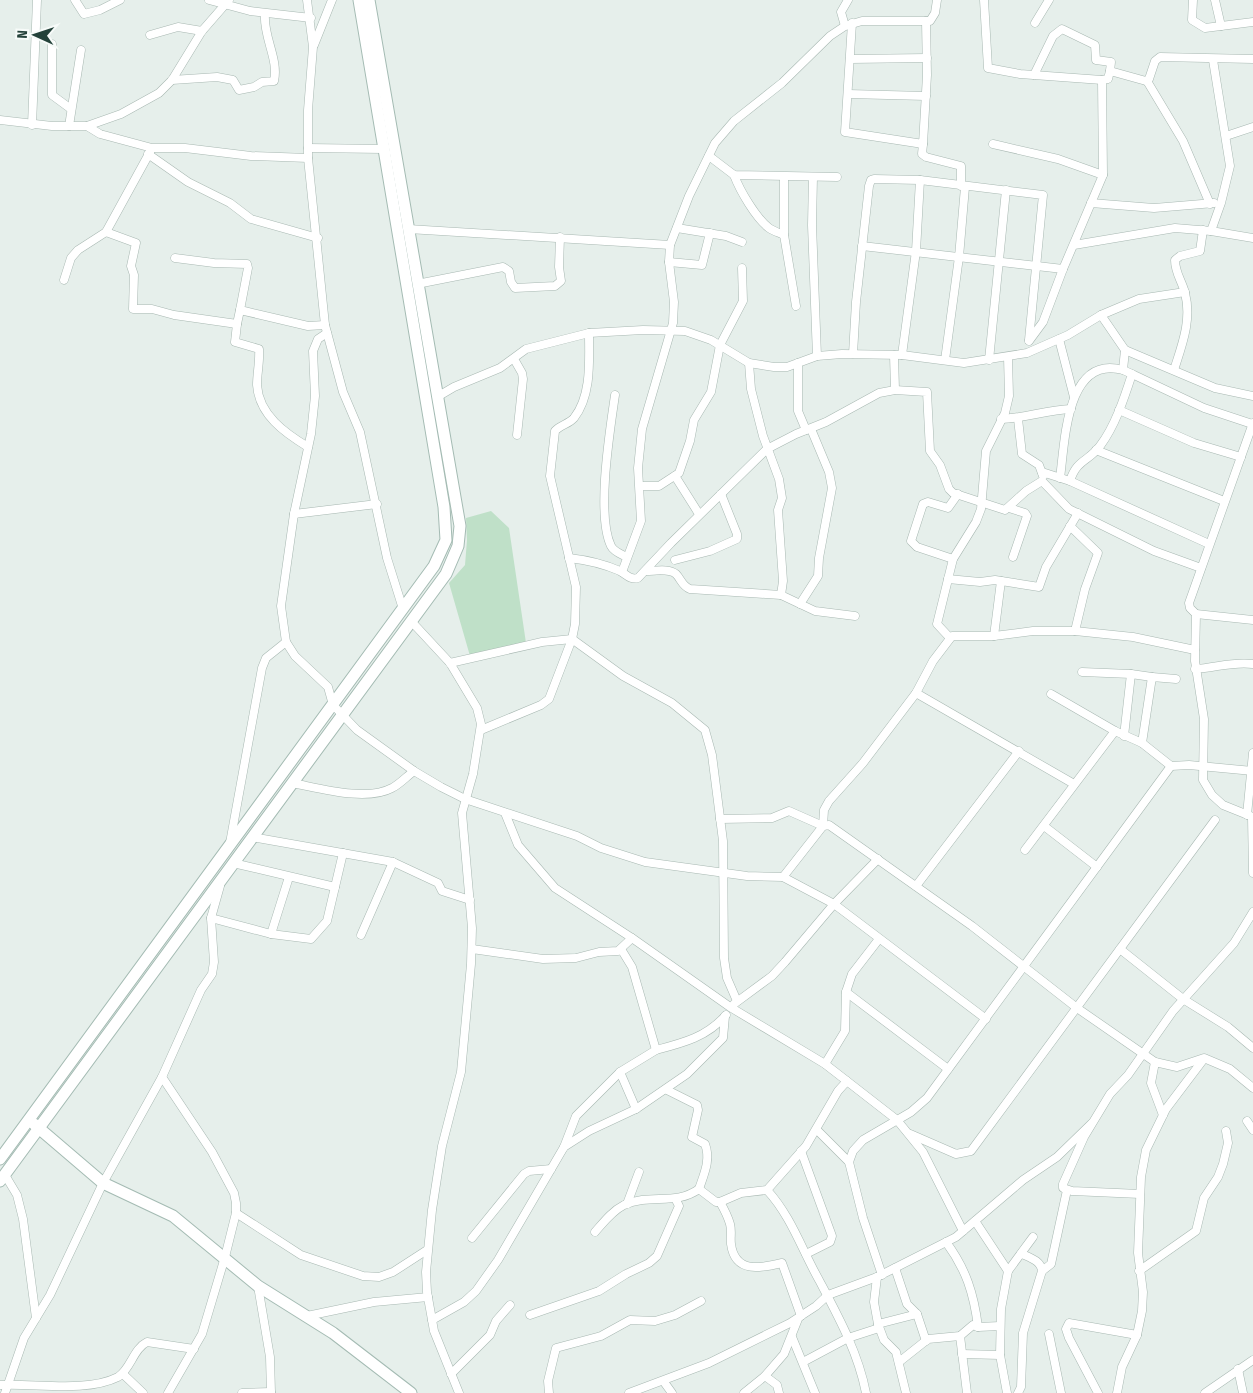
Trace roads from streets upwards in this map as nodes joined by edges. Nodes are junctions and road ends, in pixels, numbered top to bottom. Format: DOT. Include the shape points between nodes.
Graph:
graph roads {
  1 [pos="37,0"];
  2 [pos="75,0"];
  3 [pos="120,0"];
  4 [pos="209,0"];
  5 [pos="307,0"];
  6 [pos="332,0"];
  7 [pos="359,0"];
  8 [pos="369,0"];
  9 [pos="848,0"];
  10 [pos="937,0"];
  11 [pos="984,0"];
  12 [pos="1049,0"];
  13 [pos="1194,0"];
  14 [pos="1215,0"];
  15 [pos="228,2"];
  16 [pos="265,14"];
  17 [pos="311,18"];
  18 [pos="926,21"];
  19 [pos="1253,22"];
  20 [pos="1035,23"];
  21 [pos="848,25"];
  22 [pos="1221,26"];
  23 [pos="202,31"];
  24 [pos="150,35"];
  25 [pos="52,44"];
  26 [pos="313,47"];
  27 [pos="81,50"];
  28 [pos="927,58"];
  29 [pos="850,59"];
  30 [pos="1253,59"];
  31 [pos="1213,60"];
  32 [pos="1110,71"];
  33 [pos="1034,75"];
  34 [pos="172,80"];
  35 [pos="1102,80"];
  36 [pos="1147,81"];
  37 [pos="379,93"];
  38 [pos="848,94"];
  39 [pos="926,96"];
  40 [pos="71,109"];
  41 [pos="0,120"];
  42 [pos="32,125"];
  43 [pos="69,126"];
  44 [pos="87,126"];
  45 [pos="1253,127"];
  46 [pos="1226,136"];
  47 [pos="923,144"];
  48 [pos="993,144"];
  49 [pos="308,148"];
  50 [pos="383,149"];
  51 [pos="150,151"];
  52 [pos="709,156"];
  53 [pos="308,158"];
  54 [pos="734,175"];
  55 [pos="1103,175"];
  56 [pos="784,177"];
  57 [pos="813,177"];
  58 [pos="837,177"];
  59 [pos="920,180"];
  60 [pos="963,186"];
  61 [pos="1006,190"];
  62 [pos="1091,203"];
  63 [pos="1221,203"];
  64 [pos="1210,204"];
  65 [pos="676,228"];
  66 [pos="408,229"];
  67 [pos="1207,230"];
  68 [pos="106,232"];
  69 [pos="710,234"];
  70 [pos="784,235"];
  71 [pos="560,237"];
  72 [pos="318,238"];
  73 [pos="1253,238"];
  74 [pos="742,242"];
  75 [pos="1074,245"];
  76 [pos="670,246"];
  77 [pos="862,246"];
  78 [pos="916,251"];
  79 [pos="959,257"];
  80 [pos="175,258"];
  81 [pos="668,262"];
  82 [pos="1000,262"];
  83 [pos="1036,266"];
  84 [pos="742,268"];
  85 [pos="1063,269"];
  86 [pos="64,280"];
  87 [pos="418,284"];
  88 [pos="1185,292"];
  89 [pos="796,306"];
  90 [pos="240,310"];
  91 [pos="1102,315"];
  92 [pos="237,324"];
  93 [pos="326,329"];
  94 [pos="672,331"];
  95 [pos="589,333"];
  96 [pos="1059,339"];
  97 [pos="1029,340"];
  98 [pos="720,345"];
  99 [pos="1125,350"];
  100 [pos="1027,353"];
  101 [pos="853,354"];
  102 [pos="898,355"];
  103 [pos="817,356"];
  104 [pos="1008,357"];
  105 [pos="514,359"];
  106 [pos="945,360"];
  107 [pos="989,360"];
  108 [pos="749,363"];
  109 [pos="798,363"];
  110 [pos="1123,370"];
  111 [pos="1174,370"];
  112 [pos="1132,374"];
  113 [pos="895,390"];
  114 [pos="615,395"];
  115 [pos="438,396"];
  116 [pos="1253,396"];
  117 [pos="1074,399"];
  118 [pos="1071,409"];
  119 [pos="1119,410"];
  120 [pos="1018,418"];
  121 [pos="1001,419"];
  122 [pos="1253,423"];
  123 [pos="808,430"];
  124 [pos="517,435"];
  125 [pos="308,447"];
  126 [pos="767,449"];
  127 [pos="1096,450"];
  128 [pos="1241,457"];
  129 [pos="1042,472"];
  130 [pos="676,476"];
  131 [pos="1060,478"];
  132 [pos="1070,480"];
  133 [pos="1042,481"];
  134 [pos="640,486"];
  135 [pos="721,494"];
  136 [pos="958,494"];
  137 [pos="1224,501"];
  138 [pos="982,502"];
  139 [pos="377,504"];
  140 [pos="1009,508"];
  141 [pos="1078,513"];
  142 [pos="294,514"];
  143 [pos="699,514"];
  144 [pos="1070,526"];
  145 [pos="1209,544"];
  146 [pos="626,557"];
  147 [pos="1013,557"];
  148 [pos="569,558"];
  149 [pos="953,559"];
  150 [pos="676,560"];
  151 [pos="1201,568"];
  152 [pos="646,571"];
  153 [pos="622,572"];
  154 [pos="948,578"];
  155 [pos="1001,581"];
  156 [pos="781,595"];
  157 [pos="800,604"];
  158 [pos="403,609"];
  159 [pos="1196,614"];
  160 [pos="855,616"];
  161 [pos="1253,620"];
  162 [pos="411,621"];
  163 [pos="1075,631"];
  164 [pos="994,636"];
  165 [pos="950,638"];
  166 [pos="572,639"];
  167 [pos="286,642"];
  168 [pos="1195,650"];
  169 [pos="450,663"];
  170 [pos="1253,664"];
  171 [pos="1195,668"];
  172 [pos="1082,672"];
  173 [pos="1131,674"];
  174 [pos="1152,677"];
  175 [pos="1176,679"];
  176 [pos="916,693"];
  177 [pos="1051,694"];
  178 [pos="333,706"];
  179 [pos="342,714"];
  180 [pos="481,730"];
  181 [pos="1114,730"];
  182 [pos="1124,736"];
  183 [pos="1142,743"];
  184 [pos="1019,751"];
  185 [pos="1253,752"];
  186 [pos="1171,766"];
  187 [pos="1203,766"];
  188 [pos="414,771"];
  189 [pos="1252,771"];
  190 [pos="292,783"];
  191 [pos="1074,784"];
  192 [pos="465,799"];
  193 [pos="505,813"];
  194 [pos="1251,816"];
  195 [pos="720,819"];
  196 [pos="1215,820"];
  197 [pos="823,826"];
  198 [pos="1044,826"];
  199 [pos="252,837"];
  200 [pos="229,849"];
  201 [pos="1025,850"];
  202 [pos="344,853"];
  203 [pos="878,859"];
  204 [pos="394,862"];
  205 [pos="233,863"];
  206 [pos="1097,867"];
  207 [pos="723,872"];
  208 [pos="1253,873"];
  209 [pos="288,877"];
  210 [pos="783,877"];
  211 [pos="221,879"];
  212 [pos="916,886"];
  213 [pos="335,887"];
  214 [pos="470,900"];
  215 [pos="834,904"];
  216 [pos="211,918"];
  217 [pos="1251,918"];
  218 [pos="271,934"];
  219 [pos="361,935"];
  220 [pos="632,938"];
  221 [pos="879,939"];
  222 [pos="1120,948"];
  223 [pos="472,949"];
  224 [pos="621,949"];
  225 [pos="1025,966"];
  226 [pos="846,992"];
  227 [pos="1183,999"];
  228 [pos="737,1001"];
  229 [pos="730,1007"];
  230 [pos="1077,1008"];
  231 [pos="725,1016"];
  232 [pos="986,1019"];
  233 [pos="1253,1048"];
  234 [pos="656,1050"];
  235 [pos="1143,1054"];
  236 [pos="1204,1058"];
  237 [pos="1154,1062"];
  238 [pos="825,1064"];
  239 [pos="948,1070"];
  240 [pos="620,1072"];
  241 [pos="162,1077"];
  242 [pos="848,1081"];
  243 [pos="1253,1088"];
  244 [pos="667,1090"];
  245 [pos="636,1109"];
  246 [pos="1163,1114"];
  247 [pos="29,1120"];
  248 [pos="897,1120"];
  249 [pos="1247,1121"];
  250 [pos="1091,1124"];
  251 [pos="40,1129"];
  252 [pos="817,1130"];
  253 [pos="1253,1130"];
  254 [pos="1226,1131"];
  255 [pos="908,1133"];
  256 [pos="564,1147"];
  257 [pos="801,1151"];
  258 [pos="0,1159"];
  259 [pos="849,1162"];
  260 [pos="551,1169"];
  261 [pos="639,1172"];
  262 [pos="2,1178"];
  263 [pos="103,1183"];
  264 [pos="699,1189"];
  265 [pos="768,1190"];
  266 [pos="1067,1190"];
  267 [pos="1140,1194"];
  268 [pos="676,1200"];
  269 [pos="720,1202"];
  270 [pos="627,1204"];
  271 [pos="236,1213"];
  272 [pos="975,1221"];
  273 [pos="595,1232"];
  274 [pos="963,1232"];
  275 [pos="1033,1237"];
  276 [pos="472,1238"];
  277 [pos="946,1242"];
  278 [pos="427,1250"];
  279 [pos="806,1254"];
  280 [pos="1022,1254"];
  281 [pos="225,1258"];
  282 [pos="895,1268"];
  283 [pos="1008,1271"];
  284 [pos="1042,1271"];
  285 [pos="1139,1271"];
  286 [pos="879,1276"];
  287 [pos="258,1286"];
  288 [pos="828,1295"];
  289 [pos="428,1297"];
  290 [pos="701,1301"];
  291 [pos="510,1305"];
  292 [pos="917,1314"];
  293 [pos="530,1315"];
  294 [pos="307,1316"];
  295 [pos="36,1318"];
  296 [pos="800,1318"];
  297 [pos="432,1320"];
  298 [pos="879,1326"];
  299 [pos="1000,1326"];
  300 [pos="978,1327"];
  301 [pos="1050,1334"];
  302 [pos="1136,1335"];
  303 [pos="960,1336"];
  304 [pos="792,1337"];
  305 [pos="848,1338"];
  306 [pos="926,1341"];
  307 [pos="194,1349"];
  308 [pos="962,1354"];
  309 [pos="1000,1355"];
  310 [pos="1253,1360"];
  311 [pos="803,1362"];
  312 [pos="899,1362"];
  313 [pos="1238,1369"];
  314 [pos="123,1374"];
  315 [pos="451,1374"];
  316 [pos="765,1376"];
  317 [pos="664,1382"];
  318 [pos="4,1384"];
  319 [pos="398,1389"];
  320 [pos="644,1390"];
  321 [pos="5,1393"];
  322 [pos="143,1393"];
  323 [pos="168,1393"];
  324 [pos="242,1393"];
  325 [pos="271,1393"];
  326 [pos="411,1393"];
  327 [pos="459,1393"];
  328 [pos="548,1393"];
  329 [pos="628,1393"];
  330 [pos="672,1393"];
  331 [pos="744,1393"];
  332 [pos="779,1393"];
  333 [pos="815,1393"];
  334 [pos="866,1393"];
  335 [pos="906,1393"];
  336 [pos="967,1393"];
  337 [pos="1007,1393"];
  338 [pos="1018,1393"];
  339 [pos="1061,1393"];
  340 [pos="1098,1393"];
  341 [pos="1116,1393"];
  342 [pos="1205,1393"];
  343 [pos="1243,1393"];
  1 -- 42 [label="street"];
  2 -- 3 [label="street" via="84,14"];
  4 -- 15 [label="street"];
  5 -- 17 [label="street"];
  6 -- 26 [label="street"];
  7 -- 37 [label="street"];
  8 -- 37 [label="street"];
  9 -- 21 [label="street" via="841,15"];
  10 -- 18 [label="street" via="935,13 930,21"];
  11 -- 33 [label="street" via="987,68"];
  12 -- 20 [label="street"];
  13 -- 22 [label="street" via="1194,23 1205,28"];
  14 -- 22 [label="street"];
  15 -- 16 [label="street" via="242,10"];
  15 -- 23 [label="street"];
  16 -- 17 [label="street"];
  16 -- 34 [label="street" via="265,32 275,67 274,81 242,90 233,80"];
  17 -- 26 [label="street"];
  18 -- 21 [label="street"];
  18 -- 28 [label="street"];
  19 -- 22 [label="street"];
  21 -- 29 [label="street"];
  21 -- 52 [label="street" via="830,36 782,83 734,122"];
  23 -- 24 [label="street" via="178,28"];
  23 -- 34 [label="street"];
  25 -- 40 [label="street" via="52,95"];
  26 -- 49 [label="street"];
  27 -- 40 [label="street"];
  28 -- 29 [label="street"];
  28 -- 39 [label="street"];
  29 -- 38 [label="street"];
  30 -- 31 [label="street"];
  31 -- 36 [label="street" via="1160,57"];
  31 -- 46 [label="street"];
  32 -- 33 [label="street" via="1110,61 1096,60 1096,46 1062,29 1058,30 1043,53"];
  32 -- 35 [label="street" via="1108,79"];
  32 -- 36 [label="street"];
  33 -- 35 [label="street"];
  34 -- 44 [label="street" via="140,105"];
  35 -- 55 [label="street"];
  36 -- 64 [label="street" via="1183,141"];
  37 -- 50 [label="street"];
  37 -- 66 [label="street"];
  38 -- 39 [label="street"];
  38 -- 47 [label="street" via="845,132"];
  39 -- 47 [label="street"];
  40 -- 43 [label="street"];
  41 -- 42 [label="street"];
  42 -- 43 [label="street"];
  43 -- 44 [label="street"];
  44 -- 51 [label="street" via="100,134"];
  45 -- 46 [label="street"];
  46 -- 63 [label="street" via="1230,166"];
  47 -- 60 [label="street" via="923,156 960,166"];
  48 -- 55 [label="street" via="1058,159"];
  49 -- 50 [label="street"];
  49 -- 53 [label="street"];
  50 -- 158 [label="street" via="447,531 443,549 434,566"];
  51 -- 53 [label="street" via="185,148 251,156"];
  51 -- 68 [label="street"];
  51 -- 72 [label="street" via="188,182 230,203 251,218"];
  52 -- 54 [label="street"];
  52 -- 65 [label="street"];
  53 -- 72 [label="street"];
  54 -- 56 [label="street"];
  54 -- 70 [label="street" via="739,189 769,228"];
  55 -- 62 [label="street"];
  56 -- 57 [label="street"];
  56 -- 70 [label="street"];
  57 -- 58 [label="street"];
  57 -- 103 [label="street"];
  59 -- 60 [label="street"];
  59 -- 77 [label="street" via="871,180"];
  59 -- 78 [label="street"];
  60 -- 61 [label="street"];
  60 -- 79 [label="street"];
  61 -- 82 [label="street"];
  61 -- 83 [label="street" via="1043,195"];
  62 -- 64 [label="street" via="1154,208"];
  62 -- 75 [label="street"];
  63 -- 64 [label="street"];
  63 -- 67 [label="street"];
  65 -- 69 [label="street"];
  65 -- 76 [label="street"];
  66 -- 71 [label="street"];
  66 -- 87 [label="street"];
  67 -- 73 [label="street"];
  67 -- 75 [label="street" via="1167,229"];
  67 -- 88 [label="street" via="1200,250 1175,260 1177,276"];
  68 -- 86 [label="street" via="70,258"];
  68 -- 92 [label="street" via="136,243 131,266 134,275 133,308"];
  69 -- 74 [label="street"];
  69 -- 81 [label="street" via="702,265"];
  70 -- 89 [label="street"];
  71 -- 76 [label="street"];
  71 -- 87 [label="street" via="560,281 555,286 515,288 510,271 503,267"];
  72 -- 93 [label="street"];
  75 -- 85 [label="street"];
  76 -- 81 [label="street"];
  77 -- 78 [label="street"];
  77 -- 101 [label="street"];
  78 -- 79 [label="street"];
  78 -- 102 [label="street"];
  79 -- 82 [label="street"];
  79 -- 106 [label="street"];
  80 -- 90 [label="street" via="248,265"];
  81 -- 94 [label="street" via="674,302"];
  82 -- 83 [label="street"];
  82 -- 107 [label="street"];
  83 -- 85 [label="street"];
  83 -- 97 [label="street"];
  84 -- 98 [label="street" via="743,301"];
  85 -- 97 [label="street" via="1043,322"];
  87 -- 115 [label="street"];
  88 -- 91 [label="street" via="1139,299"];
  88 -- 111 [label="street" via="1189,312"];
  90 -- 92 [label="street"];
  90 -- 93 [label="street"];
  91 -- 96 [label="street"];
  91 -- 99 [label="street"];
  92 -- 125 [label="street" via="235,342 259,349 258,386 269,416 276,425"];
  93 -- 125 [label="street" via="313,351 315,396"];
  93 -- 139 [label="street" via="343,392 360,432"];
  94 -- 95 [label="street"];
  94 -- 98 [label="street" via="694,334"];
  94 -- 134 [label="street" via="642,429 638,468"];
  95 -- 105 [label="street" via="531,347"];
  95 -- 148 [label="street" via="584,400 573,419 555,431 550,466"];
  96 -- 100 [label="street"];
  96 -- 117 [label="street"];
  97 -- 100 [label="street"];
  98 -- 108 [label="street"];
  98 -- 130 [label="street" via="711,392 694,420 680,472"];
  99 -- 110 [label="street"];
  99 -- 111 [label="street"];
  100 -- 104 [label="street"];
  101 -- 102 [label="street"];
  101 -- 103 [label="street"];
  102 -- 106 [label="street"];
  102 -- 113 [label="street"];
  103 -- 109 [label="street"];
  104 -- 107 [label="street"];
  104 -- 121 [label="street" via="1009,396"];
  105 -- 115 [label="street"];
  105 -- 124 [label="street" via="522,373"];
  106 -- 107 [label="street" via="964,363"];
  108 -- 109 [label="street" via="780,368"];
  108 -- 126 [label="street" via="751,389"];
  109 -- 123 [label="street" via="798,411"];
  110 -- 112 [label="street"];
  110 -- 117 [label="street" via="1111,367 1093,373 1079,387"];
  111 -- 116 [label="street" via="1215,388"];
  112 -- 119 [label="street"];
  112 -- 122 [label="street" via="1204,408"];
  113 -- 123 [label="street" via="870,397"];
  113 -- 136 [label="street" via="927,392 930,451 940,465 945,483"];
  114 -- 146 [label="street" via="606,469 606,516 611,545"];
  115 -- 162 [label="street" via="460,536 446,574"];
  117 -- 118 [label="street"];
  118 -- 120 [label="street" via="1050,410"];
  118 -- 131 [label="street"];
  119 -- 127 [label="street"];
  119 -- 128 [label="street" via="1194,443"];
  120 -- 121 [label="street"];
  120 -- 129 [label="street" via="1022,454 1036,463"];
  121 -- 138 [label="street" via="986,451"];
  122 -- 128 [label="street"];
  123 -- 126 [label="street"];
  123 -- 157 [label="street" via="829,472 832,488 818,576"];
  125 -- 142 [label="street"];
  126 -- 135 [label="street"];
  126 -- 156 [label="street" via="779,479 782,498 778,510"];
  127 -- 132 [label="street" via="1076,466"];
  127 -- 137 [label="street"];
  128 -- 137 [label="street"];
  129 -- 131 [label="street"];
  129 -- 133 [label="street"];
  130 -- 134 [label="street" via="659,486"];
  130 -- 143 [label="street"];
  131 -- 132 [label="street"];
  132 -- 145 [label="street"];
  133 -- 140 [label="street"];
  133 -- 141 [label="street" via="1062,503"];
  134 -- 146 [label="street" via="641,521"];
  135 -- 143 [label="street"];
  135 -- 150 [label="street" via="737,540"];
  136 -- 138 [label="street"];
  136 -- 149 [label="street" via="948,508 928,502 923,504 911,541 917,547"];
  137 -- 145 [label="street"];
  138 -- 140 [label="street" via="1004,510"];
  138 -- 149 [label="street" via="976,522"];
  139 -- 142 [label="street"];
  139 -- 158 [label="street" via="387,558"];
  140 -- 147 [label="street" via="1027,515"];
  141 -- 144 [label="street"];
  141 -- 151 [label="street" via="1154,550"];
  142 -- 167 [label="street" via="281,606"];
  143 -- 152 [label="street"];
  144 -- 155 [label="street" via="1046,567 1039,587"];
  144 -- 163 [label="street" via="1098,553"];
  145 -- 151 [label="street"];
  146 -- 153 [label="street"];
  148 -- 153 [label="street" via="590,560"];
  148 -- 166 [label="street" via="576,587"];
  149 -- 154 [label="street"];
  151 -- 159 [label="street" via="1188,603"];
  152 -- 153 [label="street" via="635,580"];
  152 -- 156 [label="street" via="669,570 685,587 698,591"];
  154 -- 155 [label="street"];
  154 -- 165 [label="street" via="937,624"];
  155 -- 164 [label="street"];
  156 -- 157 [label="street"];
  157 -- 160 [label="street" via="815,611"];
  158 -- 178 [label="street"];
  159 -- 161 [label="street"];
  159 -- 168 [label="street"];
  162 -- 169 [label="street"];
  162 -- 179 [label="street"];
  163 -- 164 [label="street"];
  163 -- 168 [label="street" via="1110,634"];
  164 -- 165 [label="street"];
  165 -- 176 [label="street"];
  166 -- 169 [label="street" via="542,642"];
  166 -- 180 [label="street" via="549,699 541,706"];
  166 -- 195 [label="street" via="623,676 672,703 703,727 712,755"];
  167 -- 178 [label="street" via="295,656 328,687"];
  167 -- 200 [label="street" via="266,658 262,668"];
  168 -- 171 [label="street"];
  169 -- 180 [label="street" via="477,708"];
  170 -- 171 [label="street" via="1233,662"];
  171 -- 187 [label="street" via="1204,719"];
  172 -- 173 [label="street"];
  173 -- 174 [label="street"];
  173 -- 182 [label="street"];
  174 -- 175 [label="street"];
  174 -- 183 [label="street"];
  176 -- 184 [label="street"];
  176 -- 197 [label="street" via="829,802 824,810"];
  177 -- 181 [label="street"];
  178 -- 179 [label="street"];
  178 -- 200 [label="street"];
  179 -- 188 [label="street" via="357,730"];
  179 -- 190 [label="street"];
  180 -- 192 [label="street"];
  181 -- 182 [label="street"];
  181 -- 191 [label="street"];
  182 -- 183 [label="street"];
  183 -- 186 [label="street"];
  184 -- 191 [label="street"];
  184 -- 212 [label="street"];
  185 -- 189 [label="street"];
  186 -- 187 [label="street"];
  186 -- 206 [label="street"];
  187 -- 189 [label="street"];
  187 -- 194 [label="street" via="1203,780 1212,796 1223,805"];
  188 -- 190 [label="street" via="392,788 380,792 350,793"];
  188 -- 192 [label="street"];
  189 -- 194 [label="street"];
  190 -- 199 [label="street"];
  191 -- 198 [label="street"];
  192 -- 193 [label="street"];
  192 -- 214 [label="street" via="461,821"];
  193 -- 207 [label="street" via="645,862"];
  193 -- 220 [label="street" via="518,845 555,888"];
  194 -- 208 [label="street"];
  195 -- 197 [label="street" via="772,818 789,811"];
  195 -- 207 [label="street"];
  196 -- 222 [label="street"];
  197 -- 203 [label="street" via="829,826"];
  197 -- 210 [label="street"];
  198 -- 201 [label="street"];
  198 -- 206 [label="street"];
  199 -- 202 [label="street"];
  199 -- 205 [label="street"];
  200 -- 247 [label="street"];
  202 -- 204 [label="street"];
  202 -- 213 [label="street"];
  203 -- 212 [label="street"];
  203 -- 215 [label="street"];
  204 -- 214 [label="street" via="438,883 442,891"];
  204 -- 219 [label="street"];
  205 -- 209 [label="street"];
  205 -- 211 [label="street"];
  206 -- 225 [label="street"];
  207 -- 210 [label="street"];
  207 -- 228 [label="street" via="724,958 727,978"];
  209 -- 213 [label="street"];
  209 -- 218 [label="street"];
  210 -- 215 [label="street"];
  211 -- 216 [label="street"];
  211 -- 251 [label="street"];
  212 -- 225 [label="street"];
  213 -- 218 [label="street" via="326,922 311,939"];
  214 -- 223 [label="street"];
  215 -- 221 [label="street"];
  215 -- 228 [label="street" via="765,982"];
  216 -- 218 [label="street"];
  216 -- 241 [label="street" via="212,974 201,990"];
  217 -- 227 [label="street" via="1234,943"];
  220 -- 224 [label="street"];
  220 -- 229 [label="street"];
  221 -- 226 [label="street" via="852,974"];
  221 -- 232 [label="street"];
  222 -- 227 [label="street"];
  222 -- 230 [label="street"];
  223 -- 224 [label="street" via="543,959 576,958"];
  223 -- 278 [label="street" via="461,1072 445,1130"];
  224 -- 234 [label="street" via="632,967"];
  225 -- 230 [label="street"];
  225 -- 232 [label="street"];
  226 -- 238 [label="street" via="845,1031"];
  226 -- 239 [label="street"];
  227 -- 233 [label="street" via="1228,1027"];
  227 -- 235 [label="street"];
  228 -- 229 [label="street"];
  229 -- 231 [label="street"];
  229 -- 238 [label="street"];
  230 -- 235 [label="street"];
  230 -- 255 [label="street" via="971,1151 956,1154"];
  231 -- 234 [label="street" via="696,1038"];
  231 -- 244 [label="street" via="722,1038"];
  232 -- 239 [label="street"];
  234 -- 240 [label="street"];
  235 -- 237 [label="street"];
  235 -- 250 [label="street" via="1110,1094"];
  236 -- 237 [label="street" via="1178,1067"];
  236 -- 243 [label="street" via="1230,1070"];
  236 -- 246 [label="street"];
  237 -- 246 [label="street" via="1151,1083"];
  238 -- 242 [label="street"];
  239 -- 248 [label="street" via="927,1098"];
  240 -- 245 [label="street"];
  240 -- 256 [label="street" via="576,1116"];
  241 -- 263 [label="street"];
  241 -- 271 [label="street" via="212,1152 234,1193"];
  242 -- 248 [label="street"];
  242 -- 252 [label="street" via="830,1104"];
  244 -- 245 [label="street"];
  244 -- 264 [label="street" via="697,1105 692,1137 705,1144 708,1155"];
  245 -- 256 [label="street"];
  246 -- 267 [label="street" via="1146,1150"];
  247 -- 251 [label="street"];
  247 -- 258 [label="street"];
  248 -- 255 [label="street"];
  248 -- 259 [label="street" via="863,1140 853,1151"];
  249 -- 253 [label="street"];
  250 -- 266 [label="street" via="1064,1179 1063,1188"];
  250 -- 272 [label="street" via="1057,1157 1023,1180"];
  251 -- 262 [label="street"];
  251 -- 263 [label="street"];
  252 -- 257 [label="street"];
  252 -- 259 [label="street"];
  254 -- 285 [label="street" via="1228,1143 1224,1164 1204,1198 1196,1231"];
  255 -- 274 [label="street" via="923,1152"];
  256 -- 260 [label="street"];
  257 -- 265 [label="street"];
  257 -- 279 [label="street" via="832,1236 830,1242"];
  259 -- 286 [label="street"];
  260 -- 276 [label="street" via="524,1174"];
  260 -- 297 [label="street" via="498,1260 476,1291 464,1302"];
  261 -- 270 [label="street"];
  262 -- 295 [label="street" via="17,1195 23,1219"];
  263 -- 281 [label="street" via="173,1216"];
  263 -- 295 [label="street"];
  264 -- 268 [label="street"];
  264 -- 269 [label="street"];
  265 -- 269 [label="street" via="741,1193"];
  265 -- 279 [label="street"];
  266 -- 267 [label="street"];
  266 -- 284 [label="street" via="1051,1264"];
  267 -- 285 [label="street"];
  268 -- 270 [label="street" via="667,1197"];
  268 -- 293 [label="street" via="679,1206 657,1256 649,1263 600,1291"];
  269 -- 296 [label="street" via="731,1225 731,1248 736,1258 753,1268 782,1263"];
  270 -- 273 [label="street"];
  271 -- 278 [label="street" via="301,1255 364,1276 379,1277 393,1272"];
  271 -- 281 [label="street"];
  272 -- 274 [label="street"];
  272 -- 283 [label="street"];
  274 -- 277 [label="street"];
  275 -- 280 [label="street"];
  277 -- 282 [label="street"];
  277 -- 300 [label="street" via="965,1270 974,1297"];
  278 -- 289 [label="street"];
  279 -- 288 [label="street"];
  280 -- 283 [label="street"];
  280 -- 284 [label="street" via="1042,1266"];
  281 -- 287 [label="street"];
  281 -- 307 [label="street" via="202,1334"];
  282 -- 286 [label="street"];
  282 -- 292 [label="street" via="907,1304"];
  283 -- 299 [label="street"];
  284 -- 338 [label="street" via="1023,1333"];
  285 -- 302 [label="street" via="1142,1304"];
  286 -- 288 [label="street"];
  286 -- 298 [label="street" via="874,1302"];
  287 -- 294 [label="street"];
  287 -- 325 [label="street" via="270,1357"];
  288 -- 296 [label="street"];
  288 -- 305 [label="street"];
  289 -- 294 [label="street" via="364,1303"];
  289 -- 297 [label="street"];
  290 -- 328 [label="street" via="675,1315 655,1321 630,1320 600,1336 556,1348"];
  291 -- 315 [label="street" via="496,1321 491,1334"];
  292 -- 298 [label="street"];
  292 -- 306 [label="street"];
  294 -- 319 [label="street" via="352,1346"];
  295 -- 318 [label="street"];
  296 -- 304 [label="street"];
  296 -- 317 [label="street"];
  297 -- 315 [label="street"];
  298 -- 305 [label="street"];
  298 -- 312 [label="street"];
  299 -- 300 [label="street"];
  299 -- 309 [label="street"];
  300 -- 303 [label="street" via="973,1325"];
  301 -- 339 [label="street"];
  302 -- 340 [label="street" via="1069,1323 1066,1329 1069,1338"];
  302 -- 341 [label="street" via="1122,1366"];
  303 -- 306 [label="street"];
  303 -- 308 [label="street"];
  304 -- 311 [label="street"];
  304 -- 316 [label="street" via="784,1354"];
  305 -- 311 [label="street"];
  305 -- 334 [label="street" via="861,1369"];
  306 -- 312 [label="street"];
  307 -- 314 [label="street" via="147,1342"];
  307 -- 323 [label="street"];
  308 -- 309 [label="street"];
  308 -- 336 [label="street"];
  309 -- 337 [label="street"];
  310 -- 313 [label="street"];
  311 -- 333 [label="street"];
  312 -- 335 [label="street"];
  313 -- 342 [label="street"];
  313 -- 343 [label="street"];
  314 -- 318 [label="street" via="109,1381 75,1387"];
  314 -- 322 [label="street"];
  315 -- 327 [label="street"];
  316 -- 331 [label="street"];
  316 -- 332 [label="street" via="777,1385"];
  317 -- 320 [label="street"];
  317 -- 330 [label="street"];
  318 -- 321 [label="street"];
  319 -- 326 [label="street"];
  320 -- 329 [label="street"];
  324 -- 325 [label="street"];
}
